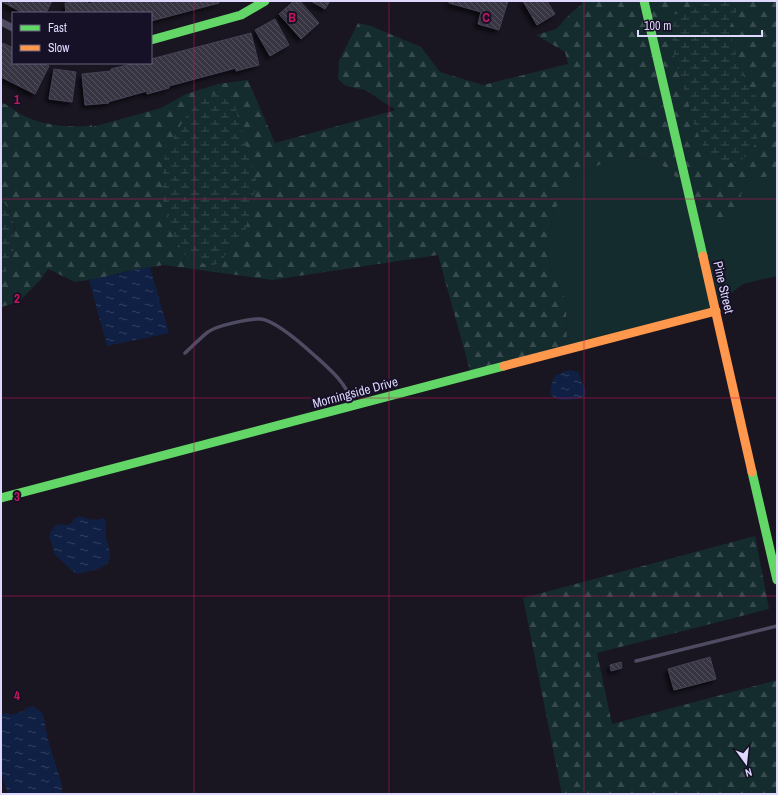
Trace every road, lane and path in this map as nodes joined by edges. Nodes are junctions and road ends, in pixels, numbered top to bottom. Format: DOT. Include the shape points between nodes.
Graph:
graph roads {
  1 [pos="265,1"];
  2 [pos="644,1"];
  3 [pos="1,22"];
  4 [pos="12,28"];
  5 [pos="152,40"];
  6 [pos="716,311"];
  7 [pos="185,353"];
  8 [pos="354,406"];
  9 [pos="1,498"];
  10 [pos="777,580"];
  11 [pos="777,626"];
  12 [pos="636,661"];
  1 -- 5 [label="street" via="241,16"];
  2 -- 6 [label="street, Pine Street"];
  3 -- 4 [label="street"];
  6 -- 8 [label="street, Morningside Drive"];
  6 -- 10 [label="street, Pine Street"];
  7 -- 8 [label="lane" via="209,331 237,322 262,319 300,342 339,378 351,396"];
  8 -- 9 [label="street, Morningside Drive"];
  11 -- 12 [label="lane"];
}
